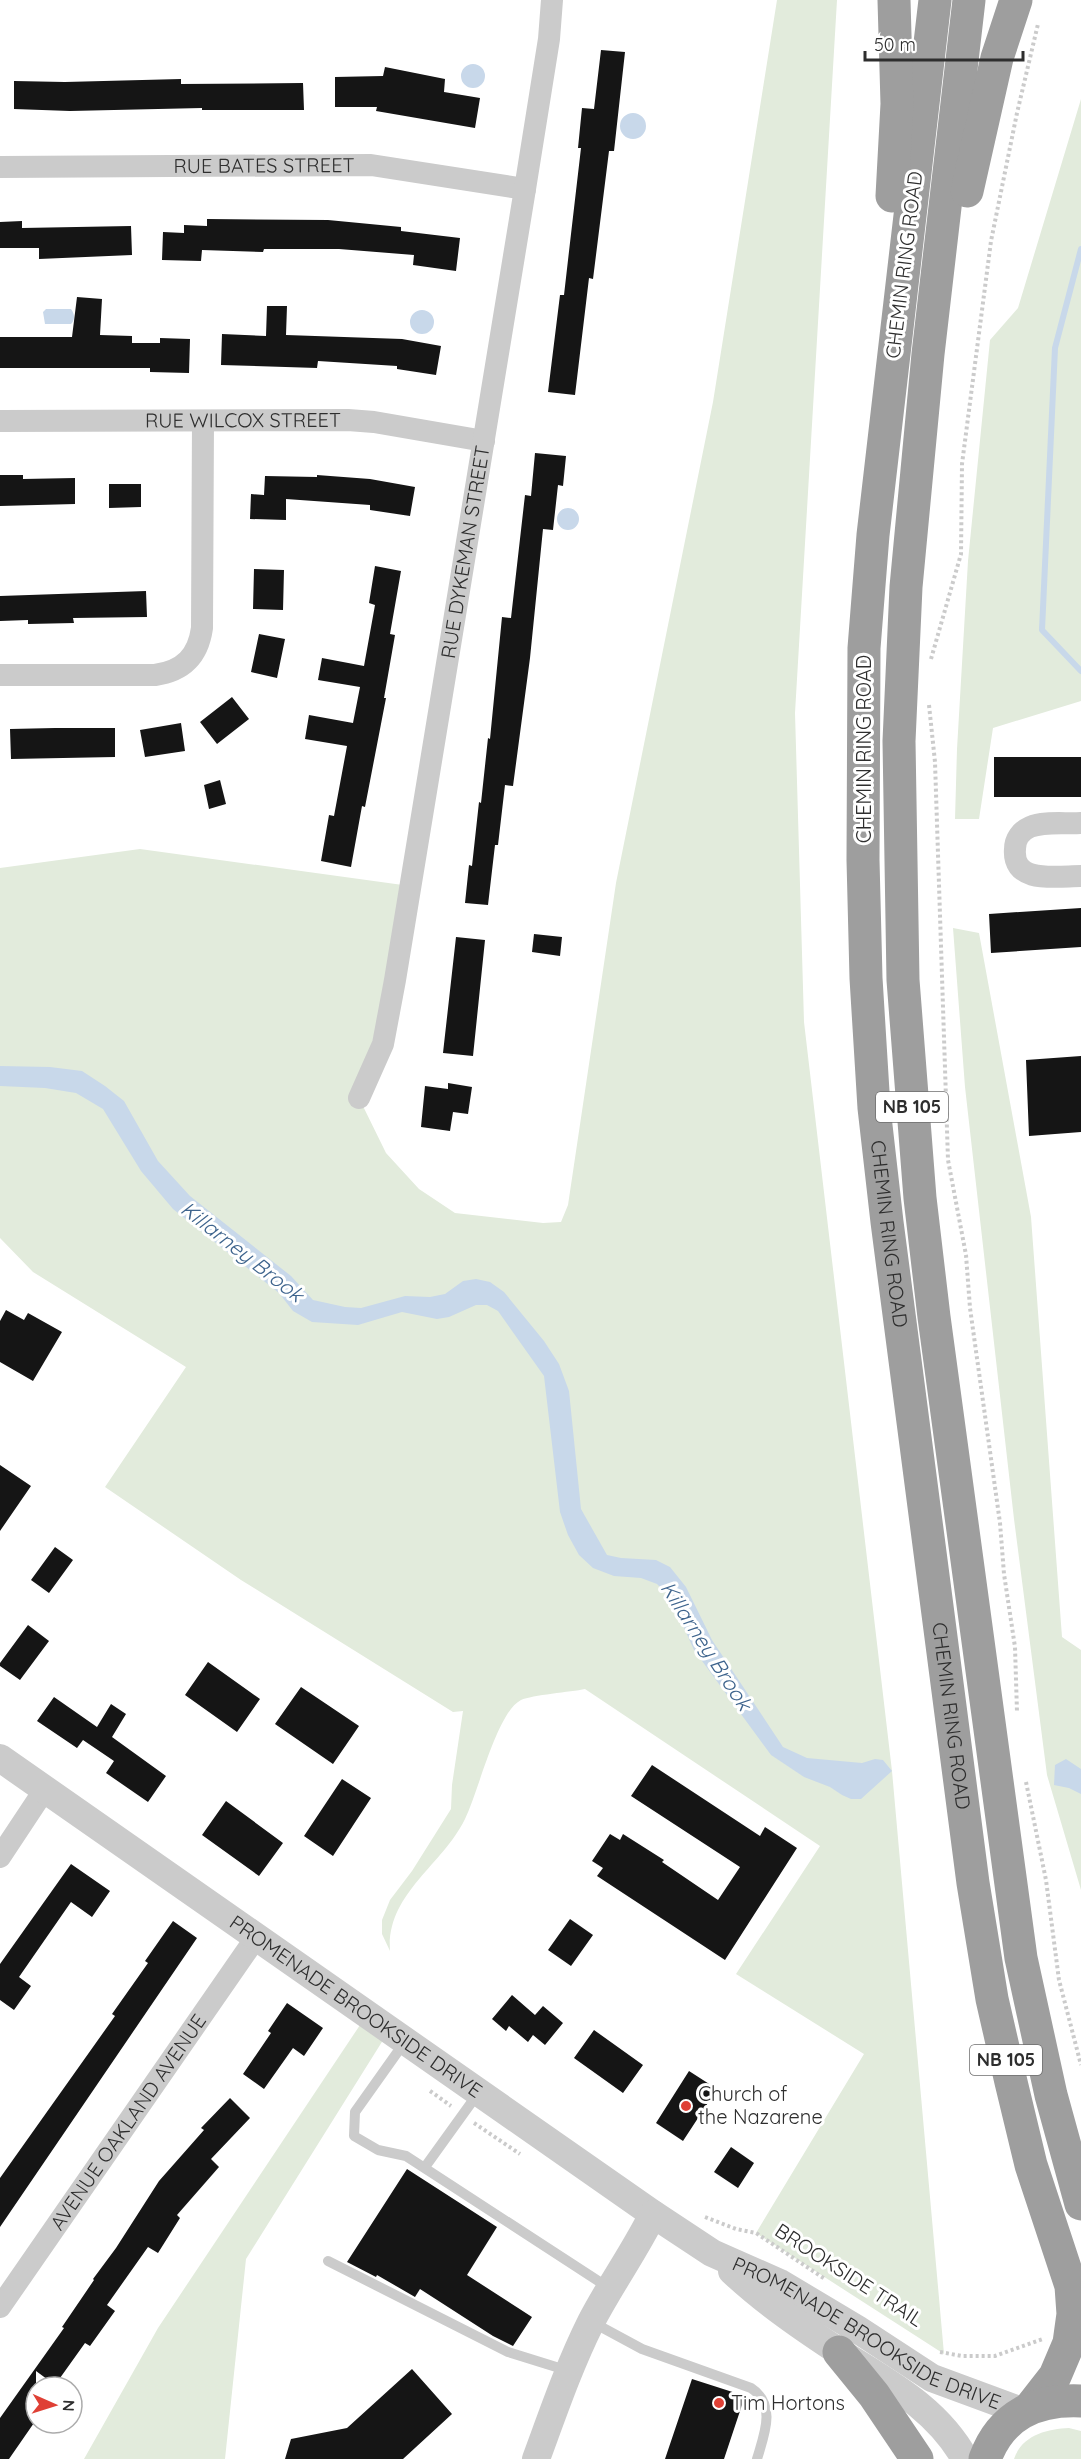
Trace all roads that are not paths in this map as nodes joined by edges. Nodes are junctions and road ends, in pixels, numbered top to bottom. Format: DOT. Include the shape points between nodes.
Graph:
graph roads {
  1 [pos="552,0"];
  2 [pos="894,0"];
  3 [pos="935,0"];
  4 [pos="969,0"];
  5 [pos="1028,9"];
  6 [pos="0,166"];
  7 [pos="525,189"];
  8 [pos="0,421"];
  9 [pos="203,421"];
  10 [pos="484,441"];
  11 [pos="873,535"];
  12 [pos="906,587"];
  13 [pos="0,675"];
  14 [pos="1081,823"];
  15 [pos="1081,876"];
  16 [pos="359,1098"];
  17 [pos="0,1758"];
  18 [pos="45,1789"];
  19 [pos="0,1857"];
  20 [pos="257,1936"];
  21 [pos="405,2040"];
  22 [pos="480,2092"];
  23 [pos="425,2167"];
  24 [pos="1081,2204"];
  25 [pos="653,2214"];
  26 [pos="712,2253"];
  27 [pos="328,2261"];
  28 [pos="611,2290"];
  29 [pos="0,2307"];
  30 [pos="591,2322"];
  31 [pos="839,2352"];
  32 [pos="569,2371"];
  33 [pos="1081,2401"];
  34 [pos="1027,2410"];
  35 [pos="536,2459"];
  36 [pos="757,2459"];
  37 [pos="917,2459"];
  38 [pos="965,2459"];
  39 [pos="985,2459"];
  1 -- 7 [label="street, RUE DYKEMAN STREET"];
  2 -- 11 [label="highway" via="897,104 876,352 871,457"];
  3 -- 11 [label="highway, CHEMIN RING ROAD / NB 105"];
  4 -- 12 [label="highway, CHEMIN RING ROAD / NB 105"];
  5 -- 12 [label="highway" via="997,58 971,166"];
  6 -- 7 [label="street, RUE BATES STREET" via="371,165"];
  7 -- 10 [label="street, RUE DYKEMAN STREET"];
  8 -- 9 [label="street, RUE WILCOX STREET"];
  9 -- 10 [label="street, RUE WILCOX STREET" via="348,420"];
  9 -- 13 [label="street" via="202,628 193,656 178,669 155,675"];
  10 -- 16 [label="street, RUE DYKEMAN STREET" via="383,1044"];
  11 -- 34 [label="highway, CHEMIN RING ROAD / NB 105" via="864,648 863,860 874,1108 973,1883 992,1999 1031,2164 1071,2286 1073,2314 1068,2343 1055,2376"];
  12 -- 24 [label="highway, CHEMIN RING ROAD / NB 105" via="899,741 900,883 903,980 920,1198 1021,1958"];
  14 -- 15 [label="street" via="1031,826 1019,836 1014,852 1019,866 1031,876"];
  17 -- 18 [label="street, PROMENADE BROOKSIDE DRIVE"];
  18 -- 19 [label="street"];
  18 -- 20 [label="street, PROMENADE BROOKSIDE DRIVE"];
  20 -- 21 [label="street, PROMENADE BROOKSIDE DRIVE"];
  20 -- 29 [label="street, AVENUE OAKLAND AVENUE"];
  21 -- 22 [label="street, PROMENADE BROOKSIDE DRIVE"];
  21 -- 23 [label="lane" via="355,2112 354,2136 378,2150 406,2156"];
  22 -- 23 [label="lane"];
  22 -- 25 [label="street, PROMENADE BROOKSIDE DRIVE"];
  23 -- 28 [label="lane"];
  25 -- 26 [label="street, PROMENADE BROOKSIDE DRIVE"];
  25 -- 28 [label="street"];
  26 -- 31 [label="street, PROMENADE BROOKSIDE DRIVE" via="774,2308"];
  26 -- 34 [label="street, PROMENADE BROOKSIDE DRIVE" via="780,2283 932,2378"];
  27 -- 32 [label="lane" via="508,2352"];
  28 -- 30 [label="street"];
  30 -- 32 [label="street"];
  30 -- 36 [label="lane" via="642,2349 759,2393 767,2411 767,2425"];
  31 -- 37 [label="highway"];
  31 -- 38 [label="street, PROMENADE BROOKSIDE DRIVE" via="892,2384 931,2414"];
  32 -- 35 [label="street"];
  33 -- 34 [label="highway" via="1055,2400"];
  34 -- 39 [label="highway" via="1007,2423 990,2445"];
}
